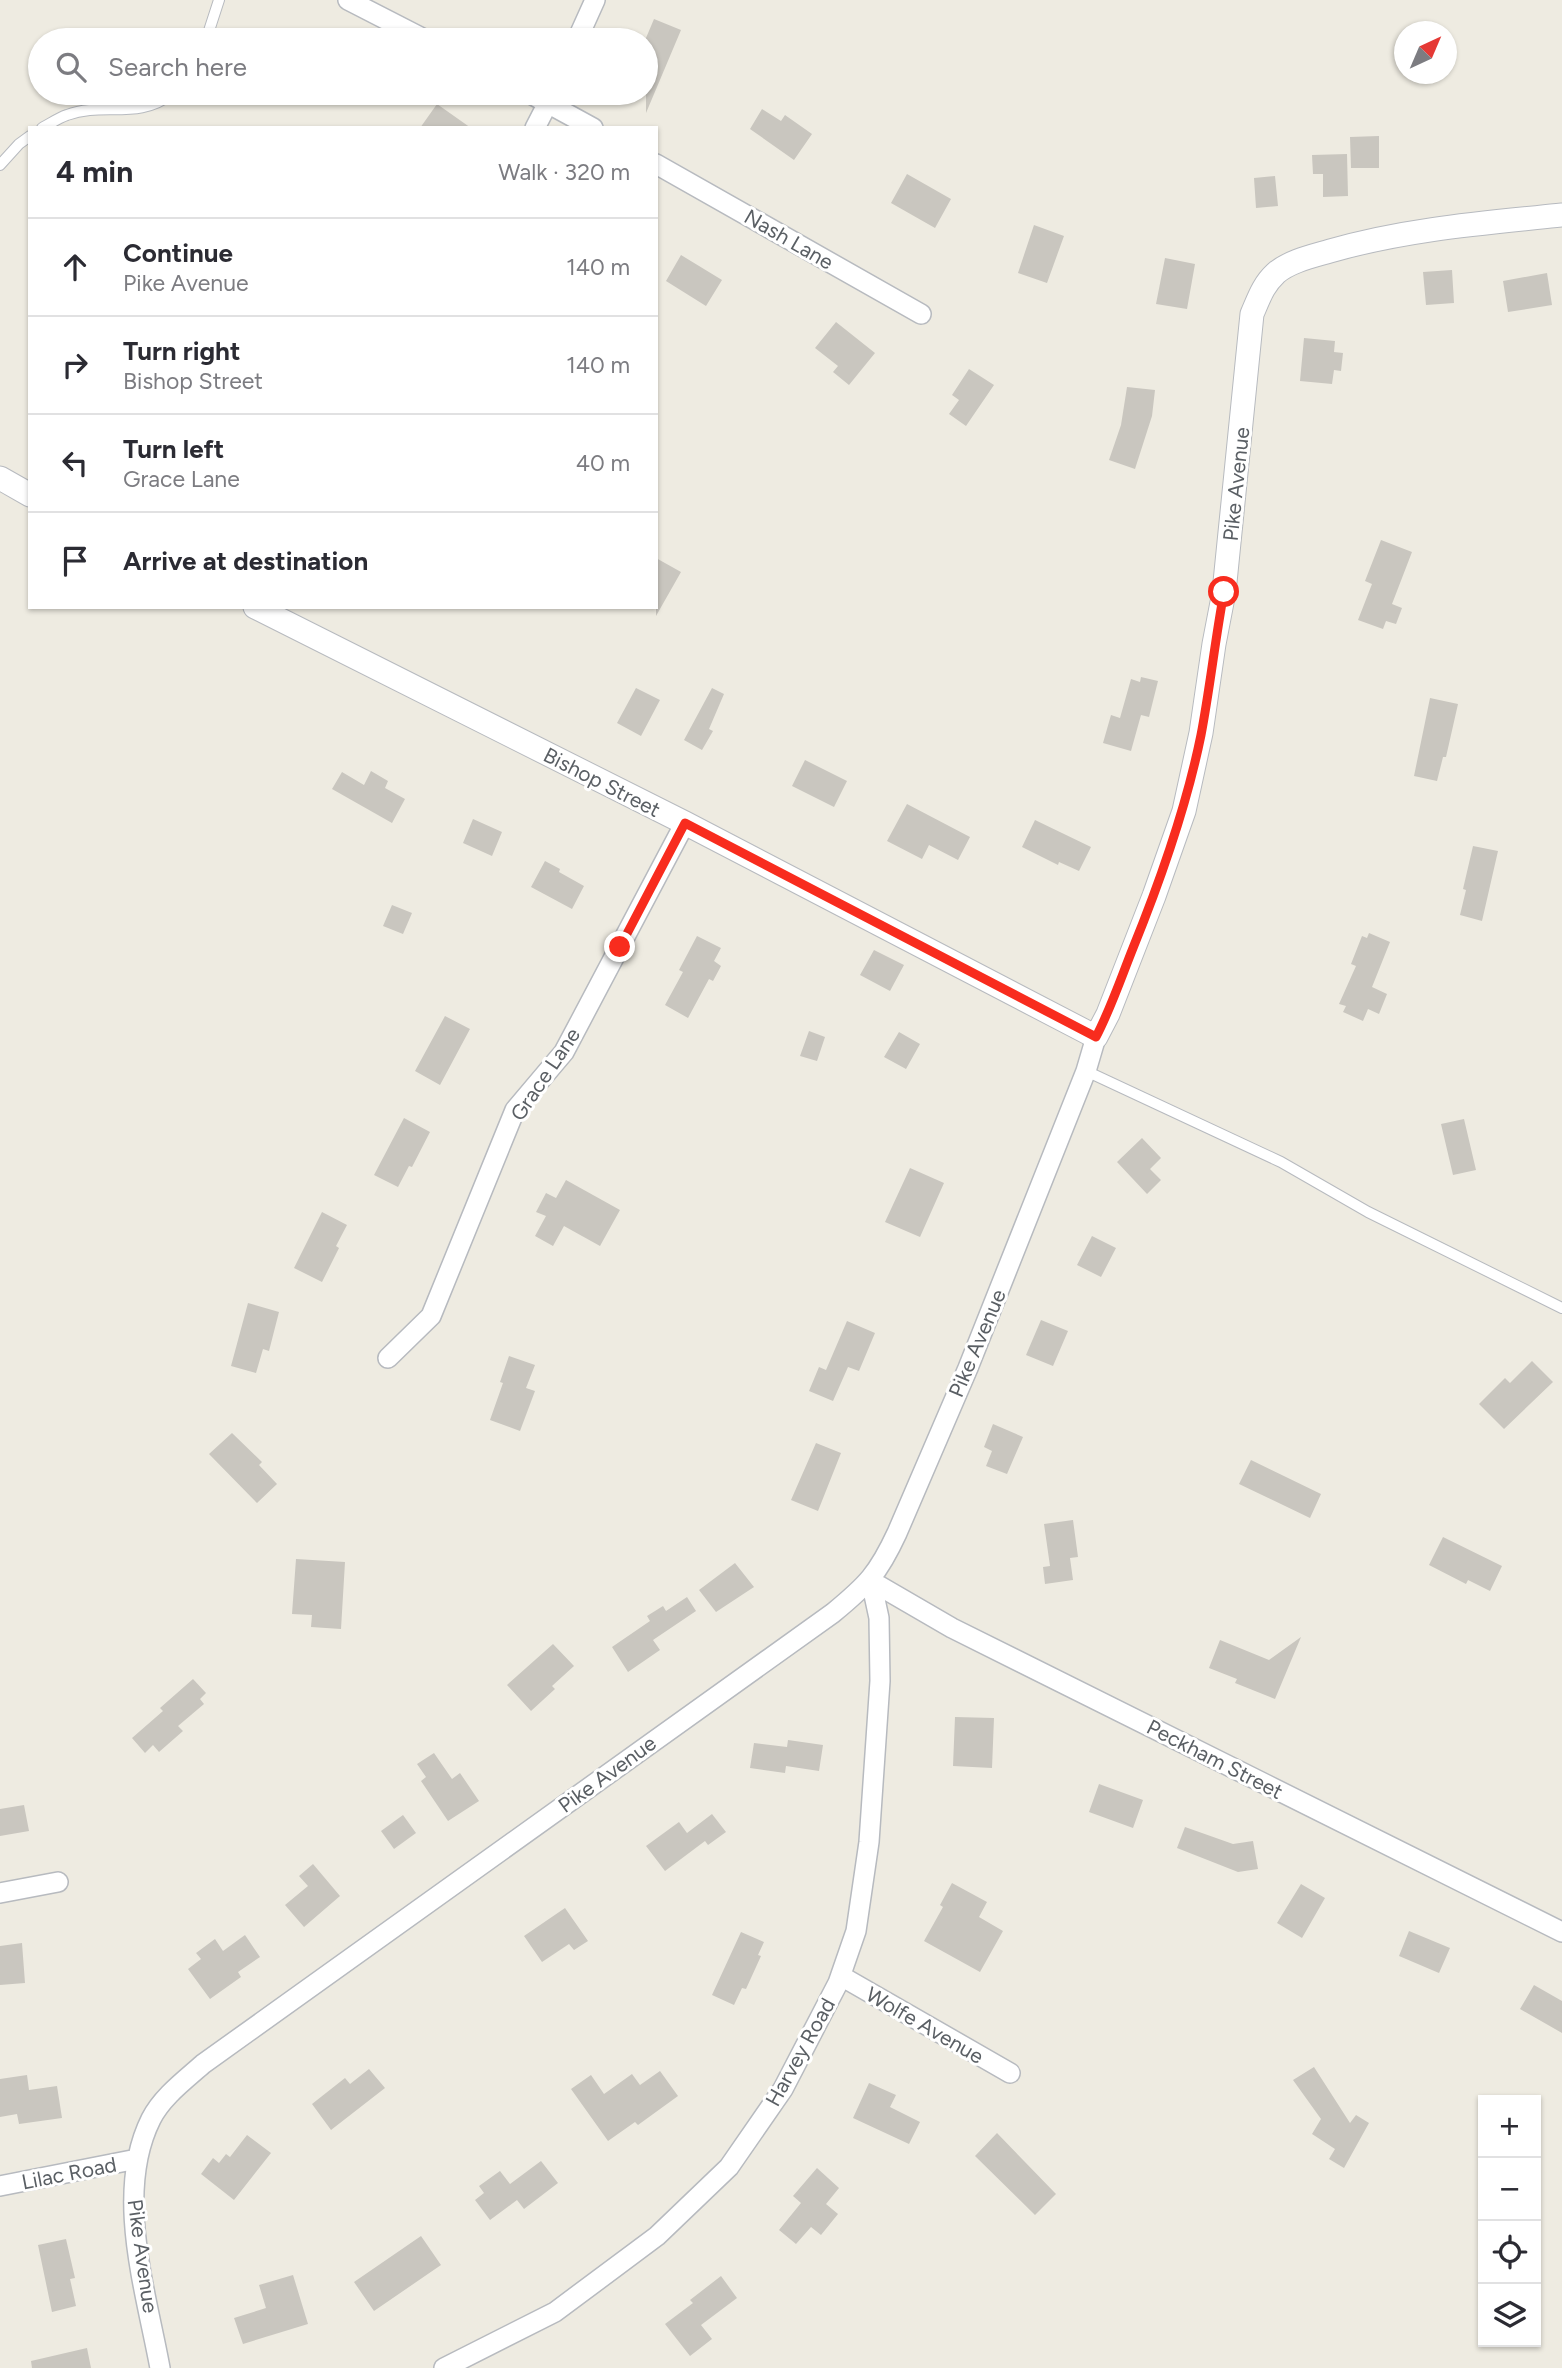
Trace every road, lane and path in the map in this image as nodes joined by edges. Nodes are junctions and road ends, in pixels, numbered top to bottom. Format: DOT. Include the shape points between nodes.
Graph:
graph roads {
  1 [pos="219,0"];
  2 [pos="348,0"];
  3 [pos="595,0"];
  4 [pos="210,28"];
  5 [pos="403,28"];
  6 [pos="582,28"];
  7 [pos="155,105"];
  8 [pos="547,105"];
  9 [pos="561,105"];
  10 [pos="46,126"];
  11 [pos="536,126"];
  12 [pos="590,126"];
  13 [pos="28,137"];
  14 [pos="0,165"];
  15 [pos="658,165"];
  16 [pos="1562,215"];
  17 [pos="921,314"];
  18 [pos="0,478"];
  19 [pos="28,494"];
  20 [pos="259,609"];
  21 [pos="685,823"];
  22 [pos="1096,1037"];
  23 [pos="1086,1071"];
  24 [pos="1562,1308"];
  25 [pos="388,1358"];
  26 [pos="871,1581"];
  27 [pos="58,1882"];
  28 [pos="0,1893"];
  29 [pos="1562,1932"];
  30 [pos="841,1976"];
  31 [pos="1010,2073"];
  32 [pos="137,2159"];
  33 [pos="0,2186"];
  34 [pos="160,2368"];
  35 [pos="444,2368"];
  1 -- 4 [label="lane"];
  2 -- 5 [label="street"];
  3 -- 6 [label="street"];
  7 -- 10 [label="lane" via="68,114"];
  8 -- 11 [label="street"];
  9 -- 12 [label="street"];
  13 -- 14 [label="lane"];
  15 -- 17 [label="street, Nash Lane"];
  16 -- 22 [label="street, Pike Avenue" via="1371,239 1309,257 1278,271 1262,288 1252,314 1224,592 1184,811"];
  18 -- 19 [label="street"];
  20 -- 21 [label="street, Bishop Street"];
  21 -- 22 [label="street, Bishop Street"];
  21 -- 25 [label="street, Grace Lane" via="564,1052 515,1110 431,1316"];
  22 -- 23 [label="street, Pike Avenue"];
  23 -- 24 [label="lane" via="1281,1162 1368,1212"];
  23 -- 26 [label="street, Pike Avenue" via="968,1368 891,1546"];
  26 -- 29 [label="street, Peckham Street" via="952,1628"];
  26 -- 30 [label="street, Harvey Road" via="878,1618 880,1681 869,1842 855,1940"];
  26 -- 32 [label="street, Pike Avenue" via="833,1613 203,2064 152,2117"];
  27 -- 28 [label="street"];
  30 -- 31 [label="street, Wolfe Avenue"];
  30 -- 35 [label="street, Harvey Road" via="783,2089 729,2167 657,2236 555,2312"];
  32 -- 33 [label="street, Lilac Road"];
  32 -- 34 [label="street, Pike Avenue" via="136,2242"];
}
